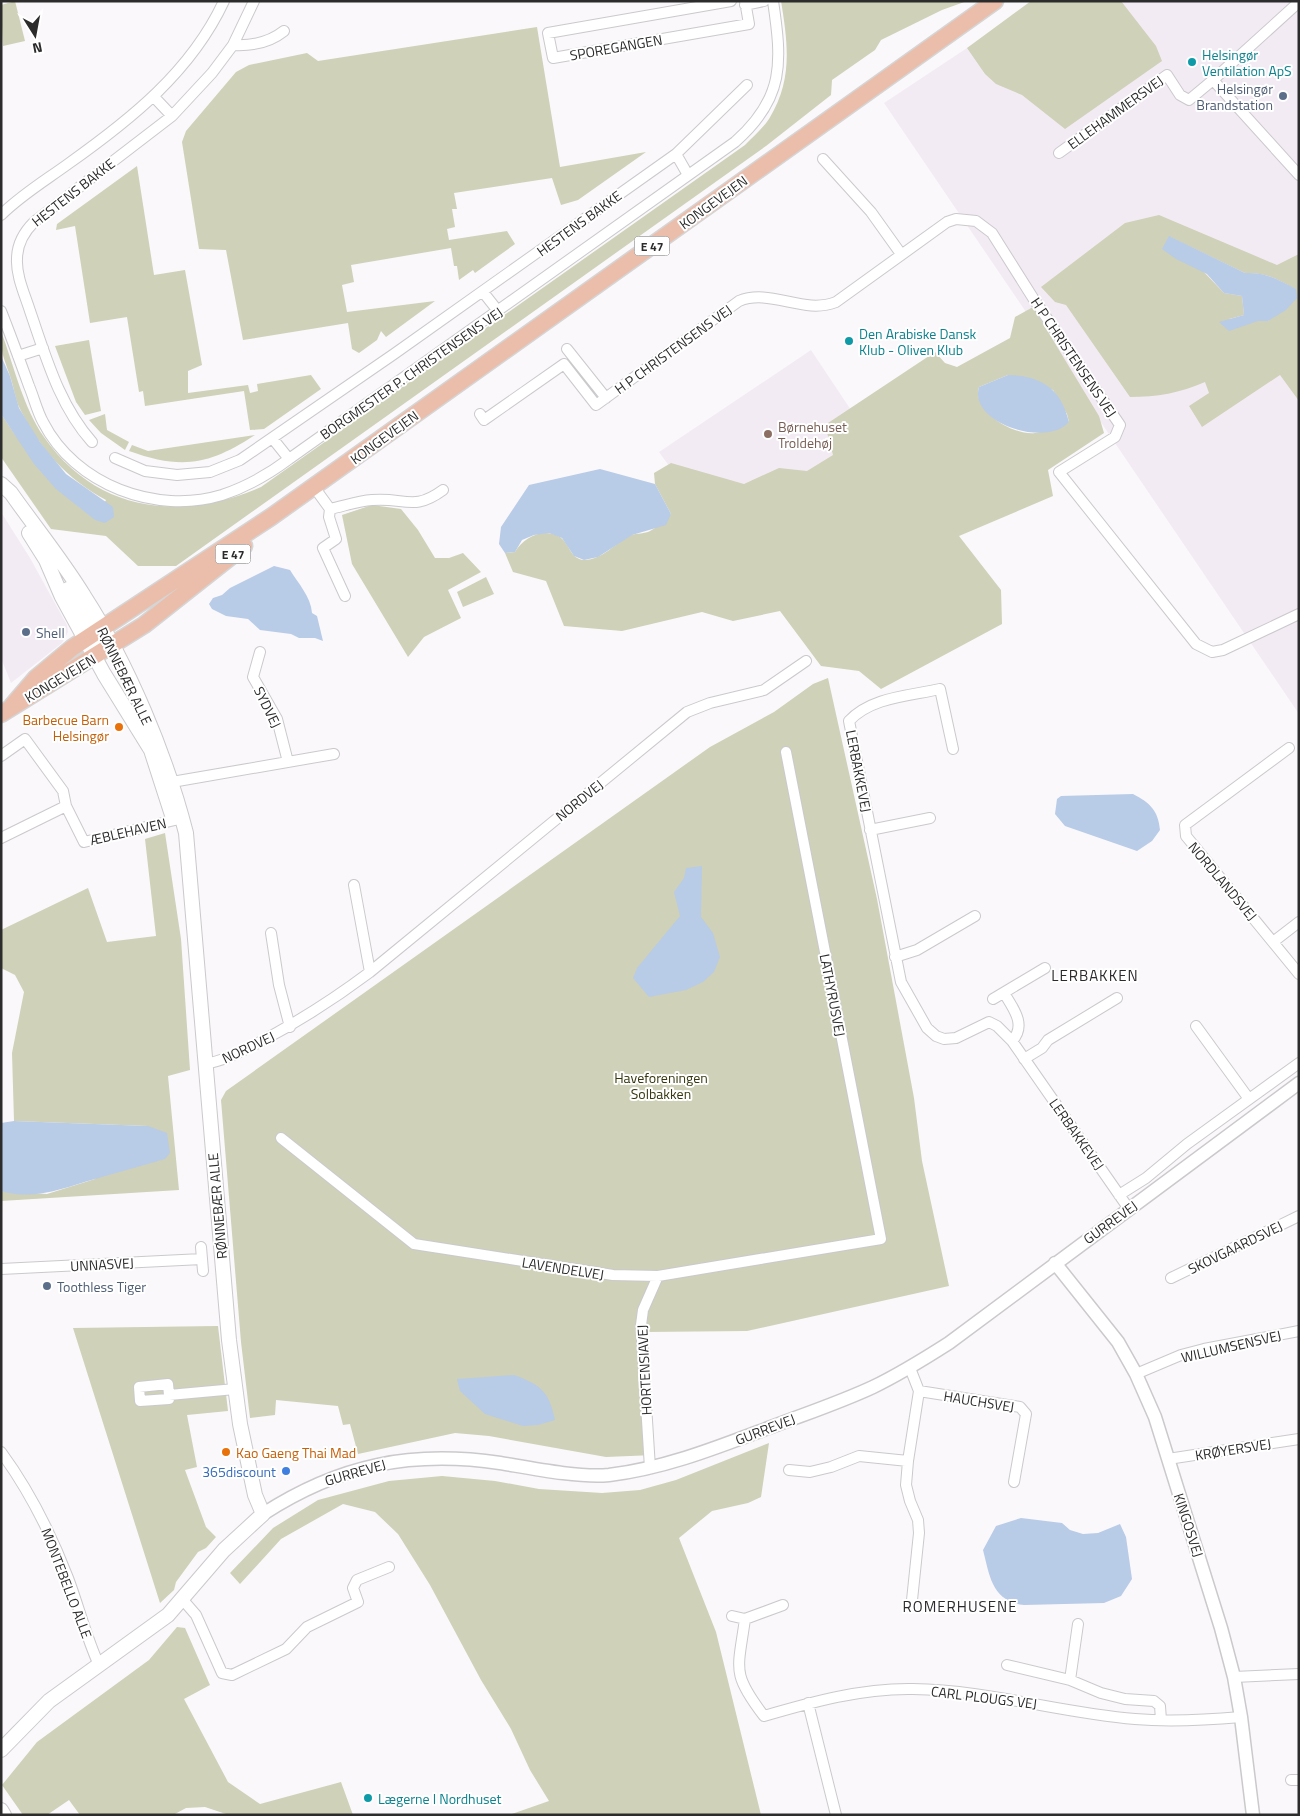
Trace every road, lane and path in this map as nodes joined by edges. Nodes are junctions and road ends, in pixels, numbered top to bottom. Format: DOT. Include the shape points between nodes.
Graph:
graph roads {
  1 [pos="224,1"];
  2 [pos="254,1"];
  3 [pos="731,1"];
  4 [pos="764,1"];
  5 [pos="773,1"];
  6 [pos="994,2"];
  7 [pos="1299,2"];
  8 [pos="745,3"];
  9 [pos="284,31"];
  10 [pos="232,45"];
  11 [pos="1213,80"];
  12 [pos="748,85"];
  13 [pos="154,97"];
  14 [pos="172,116"];
  15 [pos="1059,152"];
  16 [pos="676,154"];
  17 [pos="823,159"];
  18 [pos="688,175"];
  19 [pos="1299,175"];
  20 [pos="1,215"];
  21 [pos="901,254"];
  22 [pos="483,292"];
  23 [pos="1,311"];
  24 [pos="498,311"];
  25 [pos="43,348"];
  26 [pos="567,349"];
  27 [pos="18,356"];
  28 [pos="606,398"];
  29 [pos="480,414"];
  30 [pos="273,439"];
  31 [pos="92,442"];
  32 [pos="115,458"];
  33 [pos="289,459"];
  34 [pos="1,484"];
  35 [pos="314,487"];
  36 [pos="443,490"];
  37 [pos="1,495"];
  38 [pos="330,509"];
  39 [pos="271,517"];
  40 [pos="346,596"];
  41 [pos="1299,614"];
  42 [pos="96,643"];
  43 [pos="260,652"];
  44 [pos="806,661"];
  45 [pos="10,706"];
  46 [pos="1289,748"];
  47 [pos="953,749"];
  48 [pos="786,752"];
  49 [pos="334,754"];
  50 [pos="1,756"];
  51 [pos="288,762"];
  52 [pos="172,782"];
  53 [pos="66,806"];
  54 [pos="930,818"];
  55 [pos="178,819"];
  56 [pos="870,830"];
  57 [pos="1,838"];
  58 [pos="354,884"];
  59 [pos="975,916"];
  60 [pos="1299,922"];
  61 [pos="272,933"];
  62 [pos="1273,942"];
  63 [pos="895,957"];
  64 [pos="1045,968"];
  65 [pos="370,972"];
  66 [pos="1299,974"];
  67 [pos="1004,993"];
  68 [pos="1117,998"];
  69 [pos="993,999"];
  70 [pos="1196,1026"];
  71 [pos="290,1027"];
  72 [pos="1012,1041"];
  73 [pos="1024,1059"];
  74 [pos="1299,1063"];
  75 [pos="204,1064"];
  76 [pos="1299,1083"];
  77 [pos="1249,1099"];
  78 [pos="281,1138"];
  79 [pos="1119,1195"];
  80 [pos="1129,1209"];
  81 [pos="1299,1216"];
  82 [pos="881,1239"];
  83 [pos="201,1246"];
  84 [pos="202,1259"];
  85 [pos="1055,1262"];
  86 [pos="1,1269"];
  87 [pos="203,1271"];
  88 [pos="658,1276"];
  89 [pos="1171,1278"];
  90 [pos="1299,1331"];
  91 [pos="910,1368"];
  92 [pos="1136,1374"];
  93 [pos="235,1389"];
  94 [pos="919,1391"];
  95 [pos="168,1395"];
  96 [pos="1299,1439"];
  97 [pos="1,1452"];
  98 [pos="1168,1458"];
  99 [pos="908,1461"];
  100 [pos="650,1468"];
  101 [pos="789,1470"];
  102 [pos="1014,1482"];
  103 [pos="262,1514"];
  104 [pos="389,1567"];
  105 [pos="183,1600"];
  106 [pos="912,1600"];
  107 [pos="783,1605"];
  108 [pos="732,1616"];
  109 [pos="745,1618"];
  110 [pos="1078,1624"];
  111 [pos="1007,1664"];
  112 [pos="99,1665"];
  113 [pos="1299,1674"];
  114 [pos="1234,1677"];
  115 [pos="1070,1680"];
  116 [pos="808,1703"];
  117 [pos="1241,1717"];
  118 [pos="1161,1720"];
  119 [pos="1,1750"];
  120 [pos="1,1810"];
  121 [pos="4,1815"];
  122 [pos="836,1815"];
  123 [pos="1253,1815"];
  1 -- 13 [label="street" via="206,35"];
  2 -- 10 [label="street, HESTENS BAKKE"];
  3 -- 8 [label="street, SPOREGANGEN" via="548,33 553,58 749,24"];
  4 -- 8 [label="street, SPOREGANGEN"];
  5 -- 18 [label="street, BORGMESTER P. CHRISTENSENS VEJ" via="780,44 770,99 749,130"];
  6 -- 35 [label="main road, KONGEVEJEN / E 47"];
  7 -- 11 [label="street, ELLEHAMMERSVEJ"];
  9 -- 10 [label="street" via="274,39 246,46"];
  10 -- 14 [label="street, HESTENS BAKKE" via="212,73"];
  11 -- 15 [label="street, ELLEHAMMERSVEJ" via="1189,100 1180,96 1167,75"];
  11 -- 19 [label="street"];
  12 -- 16 [label="street, HESTENS BAKKE"];
  13 -- 14 [label="street"];
  13 -- 20 [label="street"];
  14 -- 25 [label="street, HESTENS BAKKE" via="34,222 21,240 17,269"];
  16 -- 18 [label="street"];
  16 -- 22 [label="street, HESTENS BAKKE"];
  17 -- 21 [label="street" via="871,212"];
  18 -- 24 [label="street, BORGMESTER P. CHRISTENSENS VEJ"];
  21 -- 28 [label="street, H P CHRISTENSENS VEJ" via="826,306 815,308 748,297"];
  21 -- 41 [label="street, H P CHRISTENSENS VEJ" via="956,219 976,221 992,233 1120,424 1116,437 1059,472 1196,644 1212,652 1223,650"];
  22 -- 24 [label="street"];
  22 -- 30 [label="street, HESTENS BAKKE"];
  23 -- 27 [label="street, BORGMESTER P. CHRISTENSENS VEJ"];
  24 -- 33 [label="street, BORGMESTER P. CHRISTENSENS VEJ"];
  25 -- 27 [label="street"];
  25 -- 31 [label="street, HESTENS BAKKE" via="61,398 79,428"];
  26 -- 28 [label="street, H P CHRISTENSENS VEJ"];
  27 -- 33 [label="street, BORGMESTER P. CHRISTENSENS VEJ" via="43,422 56,442 86,471 115,488 159,500 201,500 241,488"];
  28 -- 29 [label="street, H P CHRISTENSENS VEJ" via="596,406 564,364 484,420"];
  30 -- 32 [label="street, HESTENS BAKKE" via="225,467 194,475 145,471"];
  30 -- 33 [label="street"];
  34 -- 42 [label="main road, RØNNEBÆR ALLE" via="11,493 79,588"];
  35 -- 38 [label="street"];
  35 -- 39 [label="main road, KONGEVEJEN / E 47"];
  36 -- 38 [label="street" via="428,501 419,503 371,500"];
  37 -- 42 [label="main road" via="70,592"];
  38 -- 40 [label="street" via="329,517 336,540 322,548"];
  39 -- 42 [label="main road, KONGEVEJEN / E 47"];
  39 -- 42 [label="main road, KONGEVEJEN / E 47" via="248,542 192,588"];
  42 -- 45 [label="main road, KONGEVEJEN / E 47"];
  42 -- 45 [label="main road, KONGEVEJEN / E 47" via="48,667"];
  42 -- 52 [label="main road, RØNNEBÆR ALLE" via="159,746"];
  42 -- 55 [label="main road, RØNNEBÆR ALLE" via="150,750"];
  43 -- 51 [label="street, SYDVEJ" via="253,677 277,719"];
  44 -- 65 [label="street, NORDVEJ" via="764,690 710,702 687,712"];
  46 -- 62 [label="street, NORDLANDSVEJ" via="1185,826 1186,836"];
  47 -- 56 [label="street, LERBAKKEVEJ" via="940,689 871,704 859,711 849,721"];
  48 -- 82 [label="street, LATHYRUSVEJ"];
  49 -- 51 [label="street"];
  50 -- 53 [label="street, ÆBLEHAVEN" via="24,739 63,791"];
  51 -- 52 [label="street"];
  52 -- 55 [label="main road, RØNNEBÆR ALLE"];
  53 -- 55 [label="street, ÆBLEHAVEN" via="84,842"];
  53 -- 57 [label="street"];
  54 -- 56 [label="street, LERBAKKEVEJ"];
  55 -- 75 [label="main road, RØNNEBÆR ALLE" via="186,833"];
  56 -- 63 [label="street, LERBAKKEVEJ"];
  58 -- 65 [label="street"];
  59 -- 63 [label="street" via="917,950"];
  60 -- 62 [label="street"];
  61 -- 71 [label="street, NORDVEJ" via="279,985"];
  62 -- 66 [label="street, NORDLANDSVEJ"];
  63 -- 72 [label="street, LERBAKKEVEJ" via="901,982 927,1028 936,1036 956,1038 989,1022 998,1026"];
  64 -- 67 [label="street"];
  65 -- 71 [label="street, NORDVEJ"];
  67 -- 69 [label="street"];
  67 -- 72 [label="street" via="1019,1025 1018,1034"];
  68 -- 73 [label="street" via="1048,1040 1042,1048"];
  70 -- 77 [label="street"];
  71 -- 75 [label="street, NORDVEJ" via="222,1061"];
  72 -- 73 [label="street, LERBAKKEVEJ"];
  73 -- 79 [label="street, LERBAKKEVEJ"];
  74 -- 77 [label="street, GURREVEJ"];
  75 -- 93 [label="main road, RØNNEBÆR ALLE"];
  76 -- 80 [label="street, GURREVEJ"];
  77 -- 79 [label="street, GURREVEJ"];
  78 -- 88 [label="street, LAVENDELVEJ" via="414,1244 614,1276"];
  79 -- 80 [label="street, LERBAKKEVEJ"];
  80 -- 85 [label="street, GURREVEJ"];
  81 -- 89 [label="street, SKOVGAARDSVEJ"];
  82 -- 88 [label="street, LAVENDELVEJ"];
  83 -- 84 [label="street"];
  84 -- 86 [label="street, UNNASVEJ"];
  84 -- 87 [label="street"];
  85 -- 91 [label="street, GURREVEJ" via="948,1344"];
  85 -- 92 [label="street, KINGOSVEJ" via="1118,1342"];
  88 -- 100 [label="street, HORTENSIAVEJ" via="641,1325"];
  90 -- 92 [label="street, WILLUMSENSVEJ" via="1181,1355"];
  91 -- 94 [label="street"];
  91 -- 100 [label="street, GURREVEJ" via="871,1388 699,1455"];
  92 -- 98 [label="street, KINGOSVEJ"];
  93 -- 95 [label="street"];
  93 -- 103 [label="main road, RØNNEBÆR ALLE" via="249,1471"];
  94 -- 99 [label="street"];
  94 -- 102 [label="street, HAUCHSVEJ" via="1020,1407 1026,1414"];
  96 -- 98 [label="street, KRØYERSVEJ"];
  97 -- 112 [label="street, MONTEBELLO ALLE" via="15,1471 48,1533"];
  98 -- 114 [label="street, KINGOSVEJ"];
  99 -- 101 [label="street" via="859,1456 810,1472"];
  99 -- 106 [label="street" via="906,1485 919,1533"];
  100 -- 103 [label="street, GURREVEJ" via="607,1475 468,1459 408,1459 378,1464 326,1480"];
  103 -- 105 [label="main road, GURREVEJ" via="224,1550"];
  104 -- 105 [label="street" via="357,1580 354,1588 358,1602 307,1627 286,1649 232,1675 222,1672 196,1616"];
  105 -- 112 [label="main road, GURREVEJ" via="152,1628"];
  107 -- 109 [label="street"];
  108 -- 109 [label="street"];
  109 -- 116 [label="street, CARL PLOUGS VEJ" via="738,1666 744,1690 764,1716"];
  110 -- 115 [label="street"];
  111 -- 115 [label="street"];
  112 -- 119 [label="main road, GURREVEJ" via="49,1700"];
  113 -- 114 [label="street"];
  114 -- 117 [label="street, KINGOSVEJ"];
  115 -- 118 [label="street" via="1125,1699 1154,1701 1160,1706"];
  116 -- 118 [label="street, CARL PLOUGS VEJ" via="847,1694 912,1688 958,1691 1134,1719"];
  116 -- 122 [label="street"];
  117 -- 118 [label="street, CARL PLOUGS VEJ"];
  117 -- 123 [label="street, KINGOSVEJ"];
  120 -- 121 [label="main road"];
}
